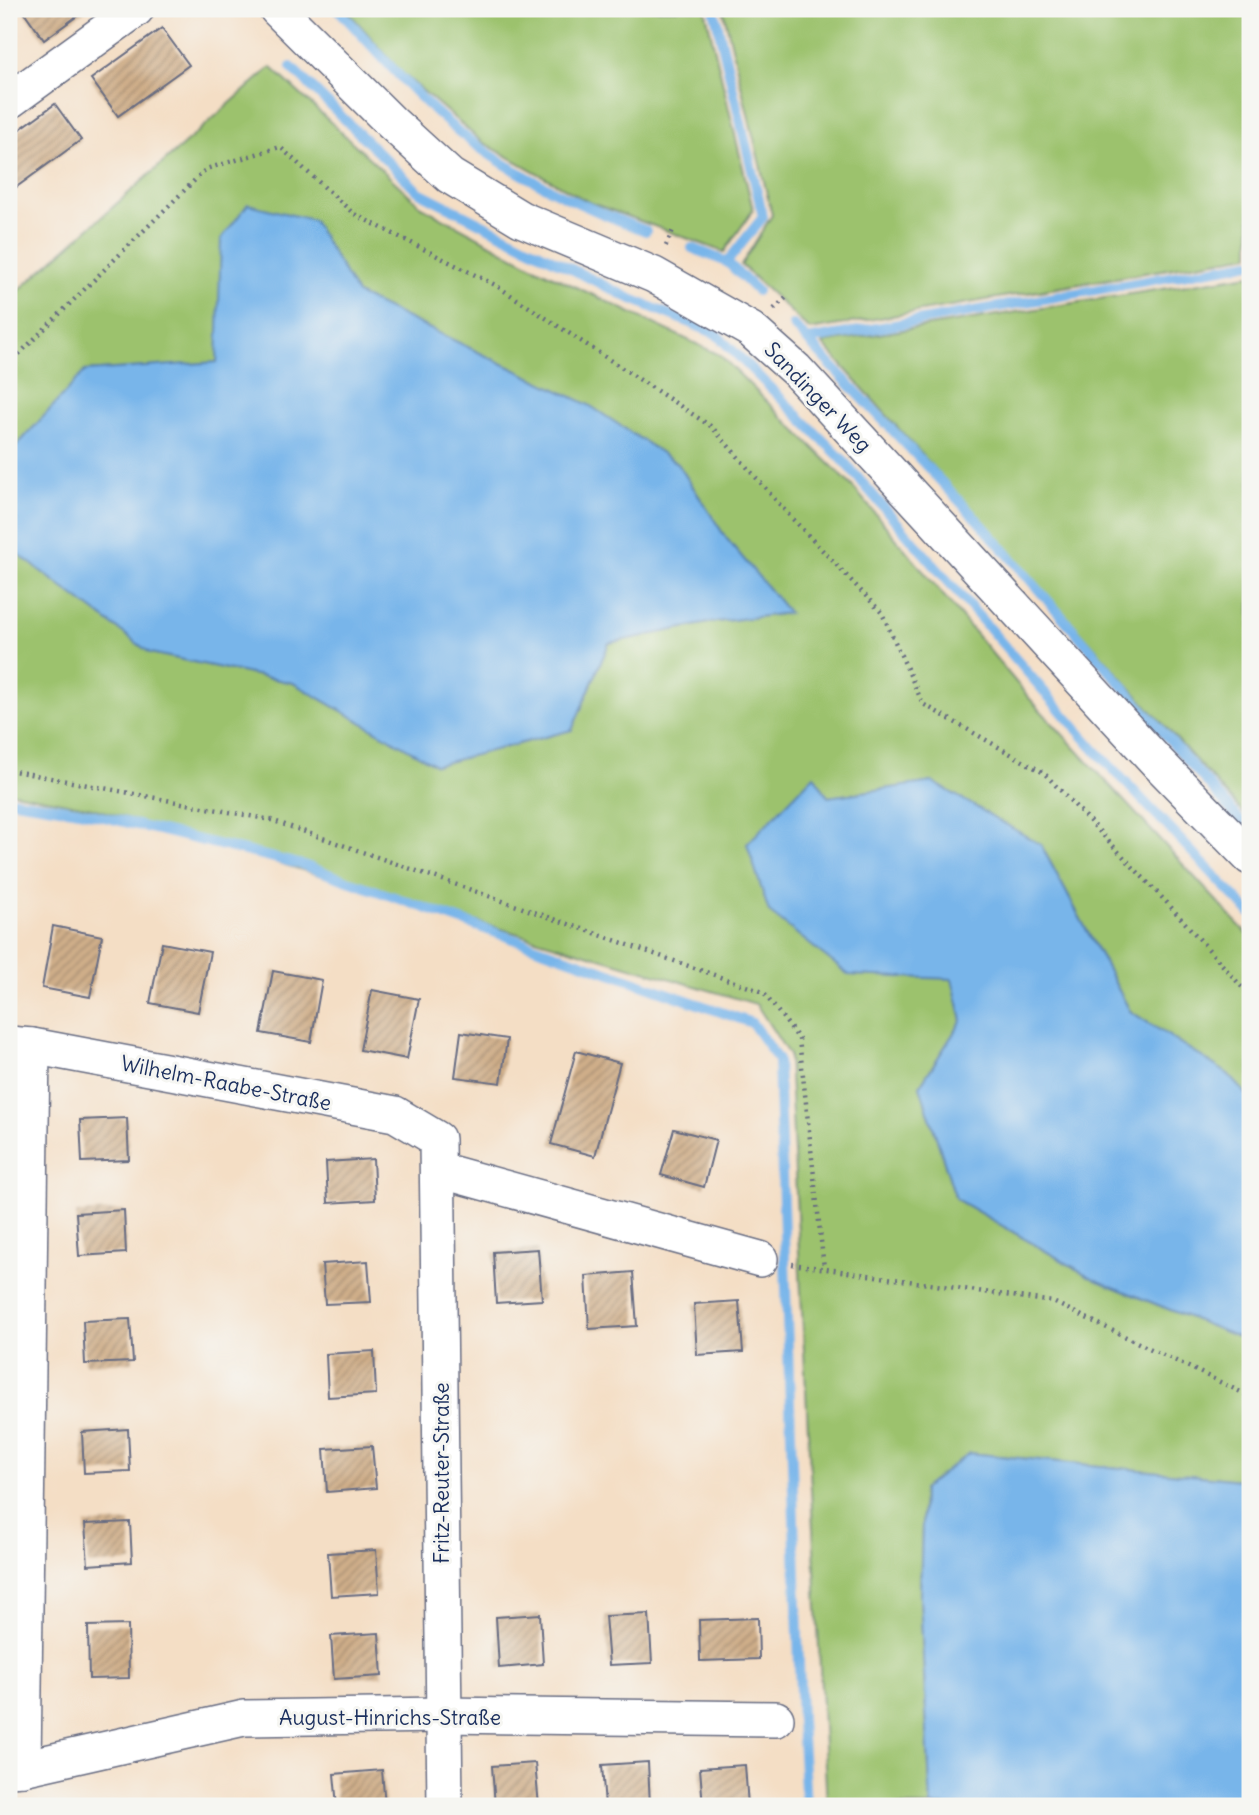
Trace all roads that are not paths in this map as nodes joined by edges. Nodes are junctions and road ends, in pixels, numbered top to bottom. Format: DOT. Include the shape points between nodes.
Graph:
graph roads {
  1 [pos="136,9"];
  2 [pos="277,9"];
  3 [pos="9,101"];
  4 [pos="1250,857"];
  5 [pos="20,1045"];
  6 [pos="438,1154"];
  7 [pos="760,1259"];
  8 [pos="442,1715"];
  9 [pos="776,1719"];
  10 [pos="16,1768"];
  11 [pos="444,1806"];
  1 -- 3 [label="street"];
  2 -- 4 [label="street, Sandinger Weg" via="450,176 521,219 654,275 751,330 796,370"];
  5 -- 6 [label="street, Wilhelm-Raabe-Straße" via="395,1114"];
  5 -- 10 [label="street"];
  6 -- 7 [label="street, Wilhelm-Raabe-Straße"];
  6 -- 8 [label="street, Fritz-Reuter-Straße"];
  8 -- 9 [label="street, August-Hinrichs-Straße"];
  8 -- 10 [label="street, August-Hinrichs-Straße" via="244,1718"];
  8 -- 11 [label="street, Fritz-Reuter-Straße"];
}
